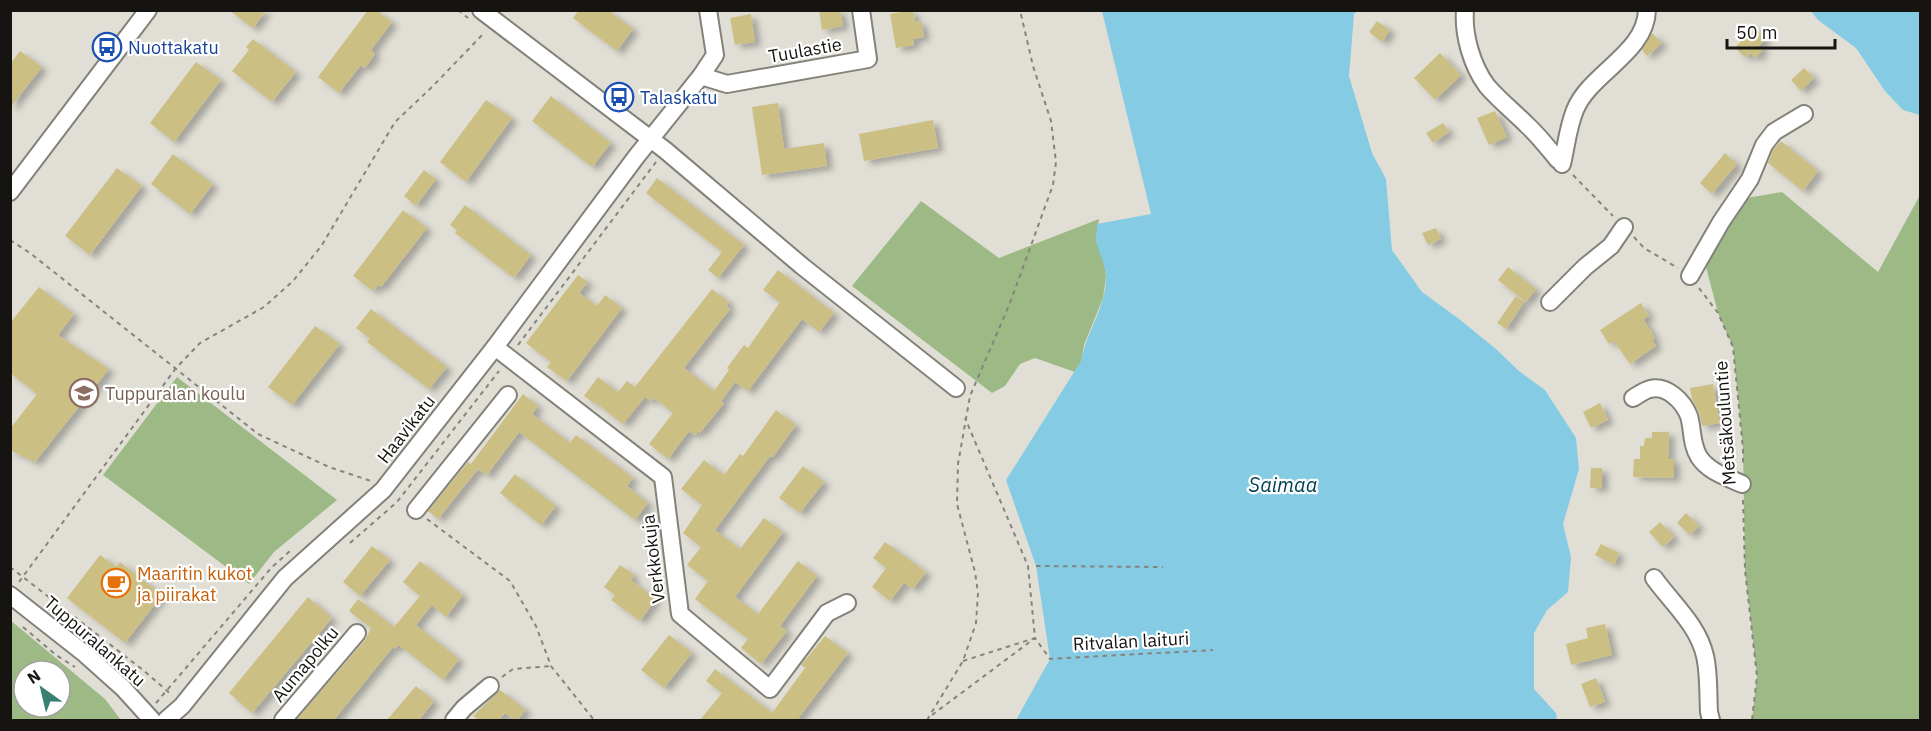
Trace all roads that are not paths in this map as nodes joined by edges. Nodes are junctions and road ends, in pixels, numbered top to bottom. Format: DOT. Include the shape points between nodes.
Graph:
graph roads {
  1 [pos="481,10"];
  2 [pos="708,10"];
  3 [pos="861,10"];
  4 [pos="1465,10"];
  5 [pos="1647,10"];
  6 [pos="140,13"];
  7 [pos="701,76"];
  8 [pos="1804,114"];
  9 [pos="651,139"];
  10 [pos="10,192"];
  11 [pos="1624,227"];
  12 [pos="1690,276"];
  13 [pos="1550,302"];
  14 [pos="495,347"];
  15 [pos="956,388"];
  16 [pos="508,395"];
  17 [pos="1633,398"];
  18 [pos="1742,484"];
  19 [pos="416,510"];
  20 [pos="1654,578"];
  21 [pos="10,595"];
  22 [pos="847,603"];
  23 [pos="357,633"];
  24 [pos="490,686"];
  25 [pos="459,714"];
  26 [pos="152,720"];
  27 [pos="166,720"];
  28 [pos="283,720"];
  29 [pos="1711,720"];
  1 -- 9 [label="street"];
  2 -- 7 [label="street, Haavikatu" via="715,55"];
  3 -- 7 [label="street, Tuulastie" via="868,59 727,84"];
  4 -- 5 [label="street" via="1468,40 1487,85 1560,162 1575,110 1592,84 1627,52 1637,38"];
  6 -- 10 [label="street"];
  7 -- 9 [label="street, Haavikatu"];
  8 -- 12 [label="street" via="1774,132 1764,145 1750,179"];
  9 -- 14 [label="street, Haavikatu"];
  9 -- 15 [label="street"];
  11 -- 13 [label="street" via="1611,246"];
  14 -- 22 [label="street, Verkkokuja" via="663,477 680,614 770,689 827,612"];
  14 -- 27 [label="street, Haavikatu" via="383,490 285,578 182,706"];
  16 -- 19 [label="street"];
  17 -- 18 [label="street" via="1650,389 1665,390 1678,399 1689,416 1699,458 1712,470"];
  20 -- 29 [label="street" via="1699,639 1705,657"];
  21 -- 26 [label="street, Tuppuralankatu" via="85,654"];
  23 -- 28 [label="street, Aumapolku"];
  24 -- 25 [label="street"];
}
